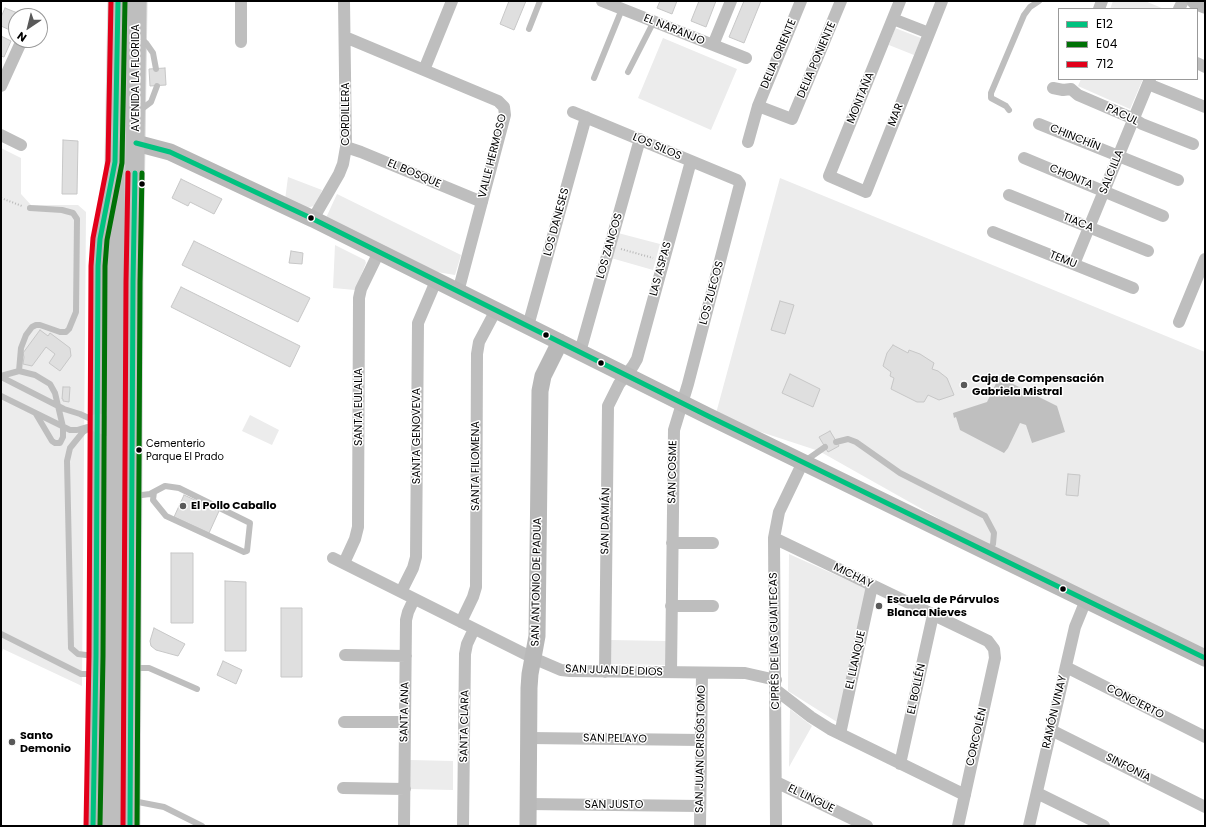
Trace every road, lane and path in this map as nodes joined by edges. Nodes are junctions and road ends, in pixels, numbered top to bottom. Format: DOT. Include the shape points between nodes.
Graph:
graph roads {
  1 [pos="118,1"];
  2 [pos="137,1"];
  3 [pos="241,1"];
  4 [pos="344,1"];
  5 [pos="452,1"];
  6 [pos="540,1"];
  7 [pos="602,1"];
  8 [pos="731,1"];
  9 [pos="801,1"];
  10 [pos="842,1"];
  11 [pos="900,1"];
  12 [pos="942,1"];
  13 [pos="1039,1"];
  14 [pos="1195,1"];
  15 [pos="1205,5"];
  16 [pos="622,9"];
  17 [pos="893,19"];
  18 [pos="654,21"];
  19 [pos="529,30"];
  20 [pos="929,33"];
  21 [pos="136,36"];
  22 [pos="345,37"];
  23 [pos="241,42"];
  24 [pos="713,45"];
  25 [pos="18,48"];
  26 [pos="746,58"];
  27 [pos="156,69"];
  28 [pos="424,70"];
  29 [pos="628,72"];
  30 [pos="594,78"];
  31 [pos="1149,82"];
  32 [pos="1071,84"];
  33 [pos="1,86"];
  34 [pos="157,86"];
  35 [pos="1053,88"];
  36 [pos="758,106"];
  37 [pos="1205,107"];
  38 [pos="1009,110"];
  39 [pos="573,112"];
  40 [pos="136,113"];
  41 [pos="586,117"];
  42 [pos="1134,119"];
  43 [pos="1039,124"];
  44 [pos="1,136"];
  45 [pos="640,139"];
  46 [pos="748,142"];
  47 [pos="136,143"];
  48 [pos="1193,144"];
  49 [pos="21,145"];
  50 [pos="346,147"];
  51 [pos="1119,156"];
  52 [pos="1024,158"];
  53 [pos="691,161"];
  54 [pos="115,162"];
  55 [pos="829,176"];
  56 [pos="1178,180"];
  57 [pos="740,182"];
  58 [pos="1104,191"];
  59 [pos="1009,195"];
  60 [pos="1,198"];
  61 [pos="482,202"];
  62 [pos="30,208"];
  63 [pos="1163,216"];
  64 [pos="313,219"];
  65 [pos="1089,227"];
  66 [pos="993,232"];
  67 [pos="610,246"];
  68 [pos="1148,251"];
  69 [pos="379,252"];
  70 [pos="1205,259"];
  71 [pos="664,261"];
  72 [pos="1074,264"];
  73 [pos="436,281"];
  74 [pos="1133,288"];
  75 [pos="458,292"];
  76 [pos="496,310"];
  77 [pos="1179,322"];
  78 [pos="528,326"];
  79 [pos="560,342"];
  80 [pos="580,352"];
  81 [pos="20,371"];
  82 [pos="626,375"];
  83 [pos="1,376"];
  84 [pos="1,396"];
  85 [pos="682,403"];
  86 [pos="59,406"];
  87 [pos="36,414"];
  88 [pos="98,423"];
  89 [pos="63,427"];
  90 [pos="116,429"];
  91 [pos="836,442"];
  92 [pos="825,447"];
  93 [pos="133,454"];
  94 [pos="803,462"];
  95 [pos="154,492"];
  96 [pos="133,496"];
  97 [pos="774,538"];
  98 [pos="672,542"];
  99 [pos="713,543"];
  100 [pos="988,553"];
  101 [pos="338,561"];
  102 [pos="872,586"];
  103 [pos="401,592"];
  104 [pos="414,599"];
  105 [pos="1086,600"];
  106 [pos="671,606"];
  107 [pos="713,606"];
  108 [pos="933,615"];
  109 [pos="461,622"];
  110 [pos="474,628"];
  111 [pos="1,634"];
  112 [pos="994,649"];
  113 [pos="345,654"];
  114 [pos="96,656"];
  115 [pos="406,656"];
  116 [pos="534,658"];
  117 [pos="1205,658"];
  118 [pos="1066,667"];
  119 [pos="131,668"];
  120 [pos="605,672"];
  121 [pos="671,672"];
  122 [pos="702,673"];
  123 [pos="96,674"];
  124 [pos="776,685"];
  125 [pos="197,689"];
  126 [pos="344,722"];
  127 [pos="405,722"];
  128 [pos="1051,730"];
  129 [pos="840,734"];
  130 [pos="1205,737"];
  131 [pos="529,738"];
  132 [pos="701,740"];
  133 [pos="900,764"];
  134 [pos="776,782"];
  135 [pos="343,788"];
  136 [pos="405,789"];
  137 [pos="1037,792"];
  138 [pos="965,795"];
  139 [pos="130,801"];
  140 [pos="528,804"];
  141 [pos="700,806"];
  142 [pos="1205,806"];
  143 [pos="93,826"];
  144 [pos="112,826"];
  145 [pos="130,826"];
  146 [pos="202,826"];
  147 [pos="404,826"];
  148 [pos="463,826"];
  149 [pos="528,826"];
  150 [pos="700,826"];
  151 [pos="776,826"];
  152 [pos="868,826"];
  153 [pos="958,826"];
  154 [pos="1030,826"];
  155 [pos="1104,826"];
  1 -- 54 [label="main road"];
  2 -- 21 [label="main road, AVENIDA LA FLORIDA"];
  3 -- 23 [label="street"];
  4 -- 22 [label="street, CORDILLERA"];
  5 -- 28 [label="street"];
  6 -- 19 [label="lane"];
  7 -- 16 [label="street, EL NARANJO"];
  8 -- 24 [label="street"];
  9 -- 36 [label="street, DELIA ORIENTE"];
  10 -- 36 [label="street, DELIA PONIENTE" via="792,119"];
  11 -- 17 [label="street, MONTAÑA"];
  12 -- 20 [label="street, MAR"];
  13 -- 38 [label="lane" via="1024,15 991,93 991,98"];
  14 -- 15 [label="street"];
  16 -- 18 [label="street, EL NARANJO"];
  16 -- 30 [label="lane"];
  17 -- 20 [label="street"];
  17 -- 55 [label="street, MONTAÑA"];
  18 -- 24 [label="street, EL NARANJO"];
  18 -- 29 [label="lane"];
  20 -- 55 [label="street, MAR" via="866,192"];
  21 -- 27 [label="lane" via="150,48 155,58"];
  21 -- 40 [label="main road, AVENIDA LA FLORIDA"];
  22 -- 28 [label="street, VALLE HERMOSO"];
  22 -- 50 [label="street, CORDILLERA"];
  24 -- 26 [label="street, EL NARANJO"];
  25 -- 33 [label="street"];
  28 -- 61 [label="street, VALLE HERMOSO" via="498,101 504,106 505,115"];
  31 -- 37 [label="street"];
  31 -- 42 [label="street, SALCILLA"];
  32 -- 35 [label="street, PACUL" via="1063,90"];
  32 -- 42 [label="street, PACUL" via="1078,94"];
  34 -- 40 [label="lane" via="151,102"];
  36 -- 46 [label="street, DELIA ORIENTE"];
  39 -- 41 [label="street, LOS SILOS"];
  40 -- 47 [label="main road, AVENIDA LA FLORIDA"];
  41 -- 45 [label="street, LOS SILOS"];
  41 -- 78 [label="street, LOS DANESES"];
  42 -- 48 [label="street, PACUL"];
  42 -- 51 [label="street, SALCILLA"];
  43 -- 51 [label="street, CHINCHÍN"];
  44 -- 49 [label="street"];
  45 -- 53 [label="street, LOS SILOS"];
  45 -- 67 [label="street, LOS ZANCOS"];
  47 -- 64 [label="street" via="170,152"];
  47 -- 93 [label="main road, AVENIDA LA FLORIDA"];
  50 -- 61 [label="street, EL BOSQUE"];
  50 -- 64 [label="street, CORDILLERA" via="340,174"];
  51 -- 56 [label="street, CHINCHÍN"];
  51 -- 58 [label="street, SALCILLA"];
  52 -- 58 [label="street, CHONTA"];
  53 -- 57 [label="street, LOS SILOS"];
  53 -- 71 [label="street, LAS ASPAS"];
  54 -- 88 [label="street" via="99,254"];
  54 -- 90 [label="main road"];
  57 -- 85 [label="street, LOS ZUECOS"];
  58 -- 63 [label="street, CHONTA"];
  58 -- 65 [label="street, SALCILLA"];
  59 -- 65 [label="street, TIACA"];
  60 -- 62 [label="path" via="18,206"];
  61 -- 75 [label="street, VALLE HERMOSO"];
  62 -- 81 [label="lane" via="62,210 73,213 77,219 76,312 66,332 40,325 32,327 21,348"];
  64 -- 69 [label="street"];
  65 -- 68 [label="street, TIACA"];
  65 -- 72 [label="street, SALCILLA"];
  66 -- 72 [label="street, TEMU"];
  67 -- 71 [label="path"];
  67 -- 80 [label="street, LOS ZANCOS"];
  69 -- 73 [label="street"];
  69 -- 101 [label="street, SANTA EULALIA" via="359,298 358,527 355,539"];
  70 -- 77 [label="street"];
  71 -- 82 [label="street, LAS ASPAS" via="637,359"];
  72 -- 74 [label="street, TEMU"];
  73 -- 75 [label="street"];
  73 -- 103 [label="street, SANTA GENOVEVA" via="418,323 416,557"];
  75 -- 76 [label="street"];
  76 -- 78 [label="street"];
  76 -- 109 [label="street, SANTA FILOMENA" via="479,342 477,354 476,587 474,597"];
  78 -- 79 [label="street"];
  79 -- 80 [label="street"];
  79 -- 116 [label="street, SAN ANTONIO DE PADUA" via="543,376 540,391 537,628"];
  80 -- 82 [label="street"];
  81 -- 83 [label="lane"];
  81 -- 86 [label="lane" via="35,375 50,384 56,393"];
  82 -- 85 [label="street"];
  82 -- 120 [label="street, SAN DAMIÁN" via="612,397 607,411"];
  83 -- 86 [label="lane"];
  84 -- 87 [label="lane"];
  85 -- 94 [label="street"];
  85 -- 98 [label="street, SAN COSME" via="673,437"];
  86 -- 88 [label="lane"];
  86 -- 89 [label="lane"];
  87 -- 89 [label="lane"];
  87 -- 89 [label="lane" via="52,442 60,443"];
  88 -- 89 [label="lane" via="77,430"];
  88 -- 90 [label="main road"];
  88 -- 114 [label="street"];
  88 -- 114 [label="lane" via="83,432 70,448 67,461 71,648 78,654"];
  90 -- 93 [label="main road" via="125,434"];
  90 -- 144 [label="main road"];
  91 -- 100 [label="lane" via="848,439 856,442 900,473 985,516 994,533 993,544"];
  92 -- 94 [label="lane"];
  93 -- 96 [label="main road, AVENIDA LA FLORIDA"];
  94 -- 97 [label="street, CIPRÉS DE LAS GUAITECAS" via="779,512"];
  94 -- 100 [label="street"];
  95 -- 95 [label="lane" via="165,486 179,488 250,523 247,551 244,552 166,516 152,500"];
  95 -- 96 [label="lane"];
  96 -- 119 [label="main road, AVENIDA LA FLORIDA"];
  97 -- 102 [label="street, MICHAY"];
  97 -- 124 [label="street, CIPRÉS DE LAS GUAITECAS"];
  98 -- 99 [label="street"];
  98 -- 106 [label="street, SAN COSME"];
  100 -- 105 [label="street"];
  101 -- 103 [label="street, SAN JUAN DE DIOS"];
  102 -- 108 [label="street, MICHAY"];
  102 -- 129 [label="street, EL LLANQUE"];
  103 -- 104 [label="street, SAN JUAN DE DIOS"];
  104 -- 109 [label="street, SAN JUAN DE DIOS"];
  104 -- 115 [label="street, SANTA ANA" via="406,620"];
  105 -- 117 [label="street"];
  105 -- 118 [label="street, RAMÓN VINAY" via="1075,627"];
  106 -- 107 [label="street"];
  106 -- 121 [label="street, SAN COSME"];
  108 -- 112 [label="street, MICHAY" via="988,642"];
  108 -- 133 [label="street, EL BOLLÉN"];
  109 -- 110 [label="street, SAN JUAN DE DIOS"];
  110 -- 116 [label="street, SAN JUAN DE DIOS"];
  110 -- 148 [label="street, SANTA CLARA" via="465,654"];
  111 -- 123 [label="lane" via="81,674"];
  112 -- 138 [label="street, CORCOLÉN" via="995,658"];
  113 -- 115 [label="street"];
  114 -- 123 [label="street"];
  115 -- 127 [label="street, SANTA ANA"];
  116 -- 120 [label="street, SAN JUAN DE DIOS" via="566,671"];
  116 -- 131 [label="street, SAN ANTONIO DE PADUA" via="529,688"];
  118 -- 128 [label="street, RAMÓN VINAY"];
  118 -- 130 [label="street, CONCIERTO"];
  119 -- 125 [label="lane" via="149,668"];
  119 -- 139 [label="main road, AVENIDA LA FLORIDA"];
  120 -- 121 [label="street, SAN JUAN DE DIOS"];
  121 -- 122 [label="street, SAN JUAN DE DIOS"];
  122 -- 124 [label="street, SAN JUAN DE DIOS" via="745,673"];
  122 -- 132 [label="street, SAN JUAN CRISÓSTOMO"];
  123 -- 143 [label="street"];
  124 -- 129 [label="street, SAN JUAN DE DIOS" via="820,724"];
  124 -- 134 [label="street, CIPRÉS DE LAS GUAITECAS"];
  126 -- 127 [label="street"];
  127 -- 136 [label="street, SANTA ANA"];
  128 -- 137 [label="street, RAMÓN VINAY"];
  128 -- 142 [label="street, SINFONÍA"];
  129 -- 133 [label="street, SAN JUAN DE DIOS"];
  131 -- 132 [label="street, SAN PELAYO"];
  131 -- 140 [label="street, SAN ANTONIO DE PADUA"];
  132 -- 141 [label="street, SAN JUAN CRISÓSTOMO"];
  133 -- 138 [label="street, SAN JUAN DE DIOS"];
  134 -- 151 [label="street, CIPRÉS DE LAS GUAITECAS"];
  134 -- 152 [label="street, EL LINGUE"];
  135 -- 136 [label="street"];
  136 -- 147 [label="street, SANTA ANA"];
  137 -- 154 [label="street, RAMÓN VINAY"];
  137 -- 155 [label="street"];
  138 -- 153 [label="street, CORCOLÉN"];
  139 -- 145 [label="main road, AVENIDA LA FLORIDA"];
  139 -- 146 [label="lane" via="164,806"];
  140 -- 141 [label="street, SAN JUSTO"];
  140 -- 149 [label="street, SAN ANTONIO DE PADUA"];
  141 -- 150 [label="street, SAN JUAN CRISÓSTOMO"];
}
